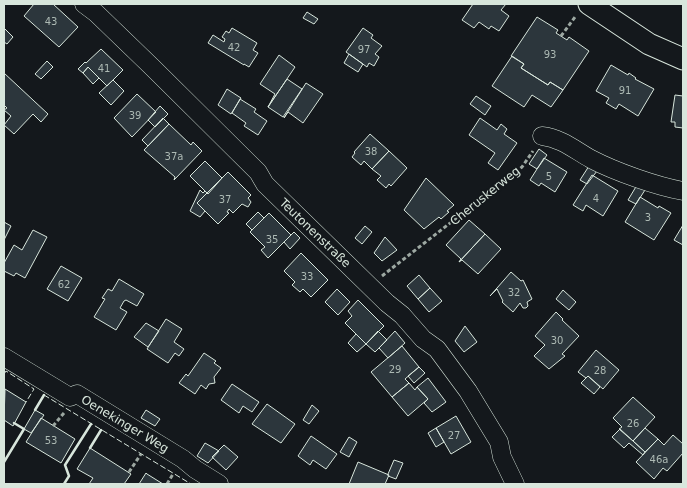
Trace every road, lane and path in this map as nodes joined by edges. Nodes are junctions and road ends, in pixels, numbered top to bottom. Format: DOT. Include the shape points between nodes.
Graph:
graph roads {
  1 [pos="84,4"];
  2 [pos="582,9"];
  3 [pos="561,36"];
  4 [pos="683,59"];
  5 [pos="542,136"];
  6 [pos="683,191"];
  7 [pos="370,286"];
  8 [pos="4,357"];
  9 [pos="219,484"];
  10 [pos="515,484"];
  1 -- 7 [label="street, Teutonenstraße" via="159,74"];
  2 -- 3 [label="path"];
  2 -- 4 [label="street"];
  5 -- 6 [label="street" via="556,138 620,171"];
  5 -- 7 [label="path, Cheruskerweg" via="522,167"];
  7 -- 10 [label="street, Teutonenstraße" via="437,350 457,376 499,442 502,457"];
  8 -- 9 [label="street, Oenekinger Weg" via="70,397 77,394"];
}
